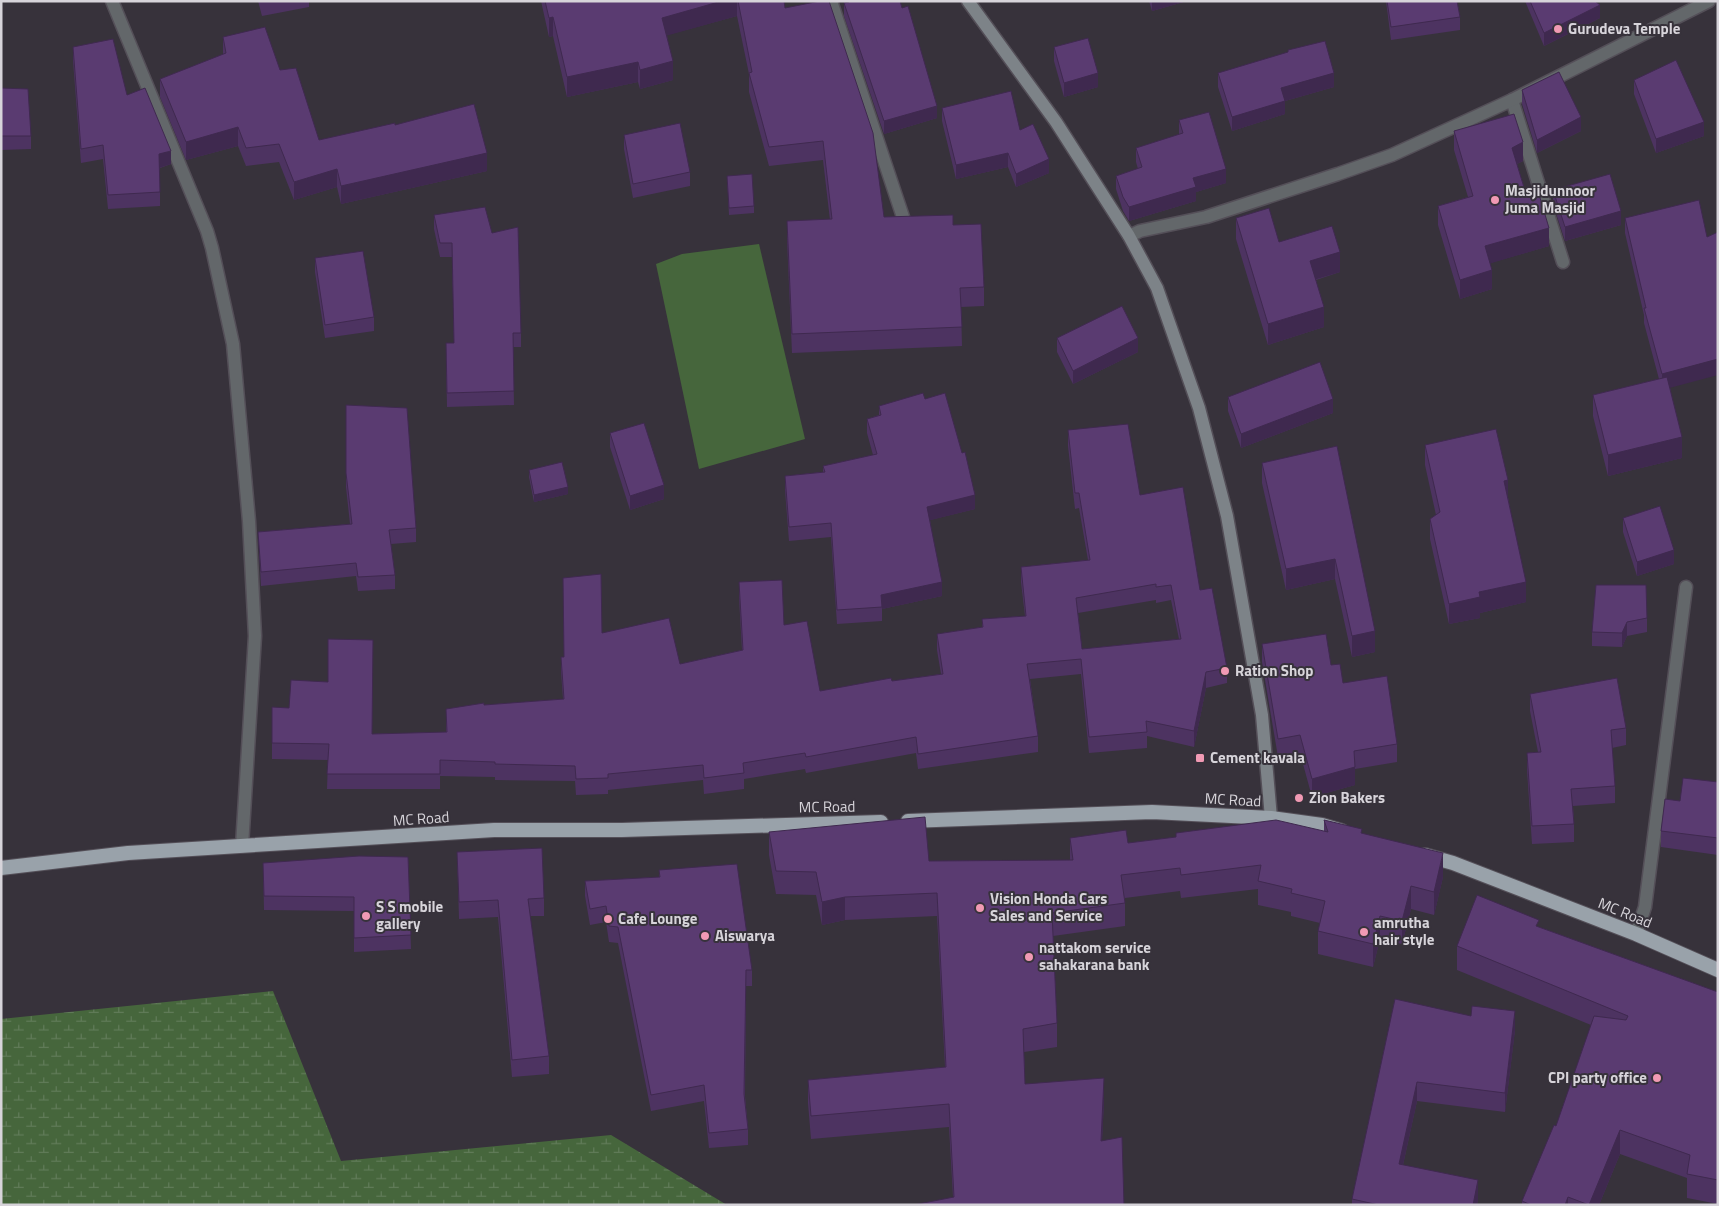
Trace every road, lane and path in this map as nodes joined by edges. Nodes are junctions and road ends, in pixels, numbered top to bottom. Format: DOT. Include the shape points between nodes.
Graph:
graph roads {
  1 [pos="112,1"];
  2 [pos="831,1"];
  3 [pos="968,1"];
  4 [pos="1710,1"];
  5 [pos="1718,12"];
  6 [pos="1512,100"];
  7 [pos="906,226"];
  8 [pos="1129,236"];
  9 [pos="1563,262"];
  10 [pos="1686,587"];
  11 [pos="1271,818"];
  12 [pos="1357,835"];
  13 [pos="242,846"];
  14 [pos="1409,850"];
  15 [pos="1,868"];
  16 [pos="1636,934"];
  17 [pos="1718,970"];
  1 -- 13 [label="street" via="207,231 233,344 249,521 255,636"];
  2 -- 7 [label="street"];
  3 -- 8 [label="main road" via="1056,122"];
  4 -- 5 [label="street"];
  4 -- 6 [label="street"];
  6 -- 8 [label="street" via="1392,155 1206,217"];
  6 -- 9 [label="street"];
  8 -- 11 [label="main road" via="1157,288 1199,408 1227,516 1262,715"];
  10 -- 16 [label="street" via="1645,907"];
  11 -- 12 [label="highway, MC Road" via="1322,825"];
  11 -- 13 [label="highway, MC Road" via="1152,812 622,830 494,830"];
  13 -- 15 [label="highway, MC Road" via="128,853"];
  14 -- 16 [label="highway, MC Road" via="1453,863"];
  16 -- 17 [label="highway, MC Road"];
}
